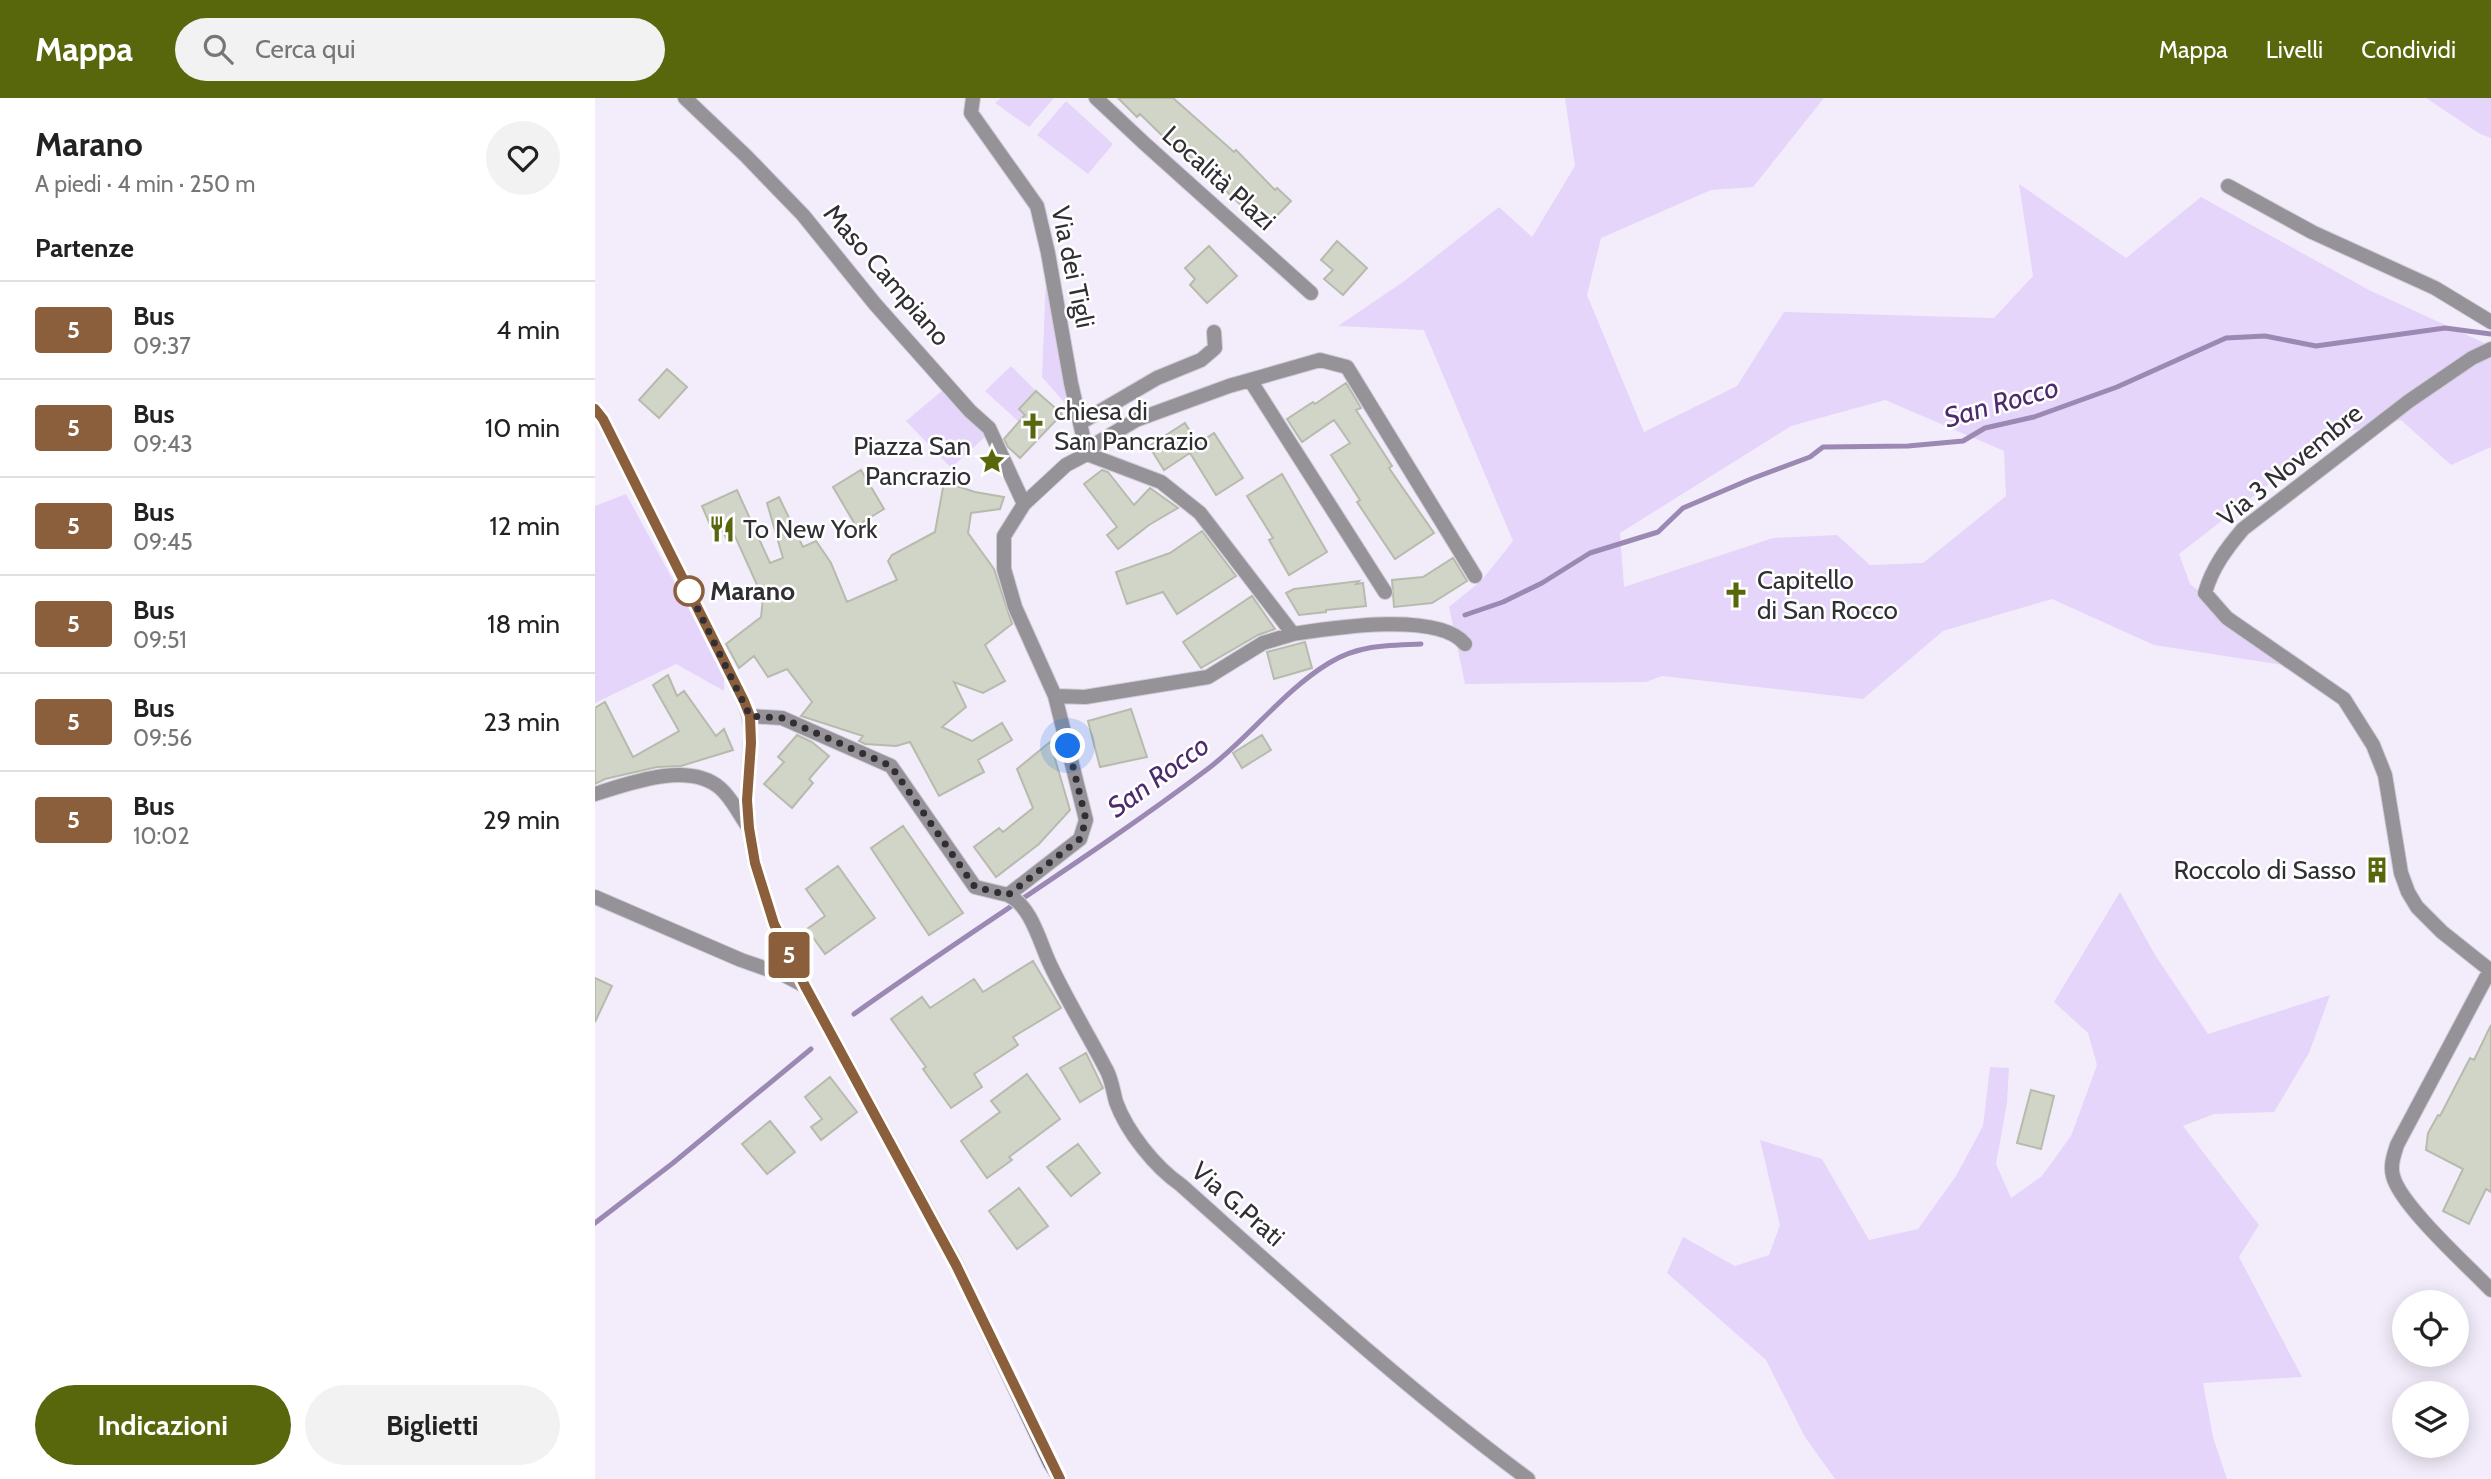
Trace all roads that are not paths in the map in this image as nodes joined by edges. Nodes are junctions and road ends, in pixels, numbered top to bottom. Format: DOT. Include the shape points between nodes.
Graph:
graph roads {
  1 [pos="685,98"];
  2 [pos="973,98"];
  3 [pos="1096,98"];
  4 [pos="2228,186"];
  5 [pos="1311,293"];
  6 [pos="2491,322"];
  7 [pos="1214,332"];
  8 [pos="2491,349"];
  9 [pos="1250,380"];
  10 [pos="599,414"];
  11 [pos="1080,423"];
  12 [pos="1087,454"];
  13 [pos="1024,504"];
  14 [pos="1475,576"];
  15 [pos="1385,592"];
  16 [pos="1293,634"];
  17 [pos="1465,644"];
  18 [pos="1055,696"];
  19 [pos="750,716"];
  20 [pos="595,794"];
  21 [pos="749,828"];
  22 [pos="595,897"];
  23 [pos="1013,898"];
  24 [pos="2490,971"];
  25 [pos="805,986"];
  26 [pos="2491,1290"];
  27 [pos="1060,1479"];
  28 [pos="1528,1479"];
  1 -- 13 [label="street, Maso Campiano" via="803,215 875,304 989,428"];
  2 -- 11 [label="street, Via dei Tigli" via="971,113 1037,206"];
  3 -- 5 [label="street, Località Plazi"];
  4 -- 6 [label="street" via="2312,232 2435,288"];
  7 -- 11 [label="street" via="1215,348 1201,360 1157,378"];
  8 -- 24 [label="street, Via 3 Novembre" via="2409,401 2243,530 2226,549 2205,593 2227,618 2344,699 2373,745 2385,775 2408,892 2442,932"];
  9 -- 12 [label="street" via="1136,420 1098,442"];
  9 -- 14 [label="street" via="1320,360 1347,368"];
  9 -- 15 [label="street"];
  10 -- 19 [label="main road"];
  11 -- 12 [label="street, Via dei Tigli"];
  12 -- 13 [label="street" via="1066,465"];
  12 -- 16 [label="street" via="1161,482 1200,513"];
  13 -- 18 [label="street" via="1004,536 1004,569 1015,607"];
  16 -- 17 [label="street" via="1415,624 1438,629"];
  16 -- 18 [label="street" via="1263,643 1208,677 1085,696"];
  18 -- 23 [label="street" via="1086,820 1080,839"];
  19 -- 21 [label="main road"];
  19 -- 23 [label="street" via="782,718 891,766 975,887"];
  20 -- 21 [label="street" via="671,775 706,779 722,789"];
  21 -- 25 [label="main road" via="774,924"];
  22 -- 25 [label="street"];
  23 -- 28 [label="street, Via G.Prati" via="1028,915 1109,1074 1123,1115 1151,1160 1366,1350"];
  24 -- 26 [label="street" via="2397,1144 2392,1172 2411,1206"];
  25 -- 27 [label="main road" via="956,1265"];
}
